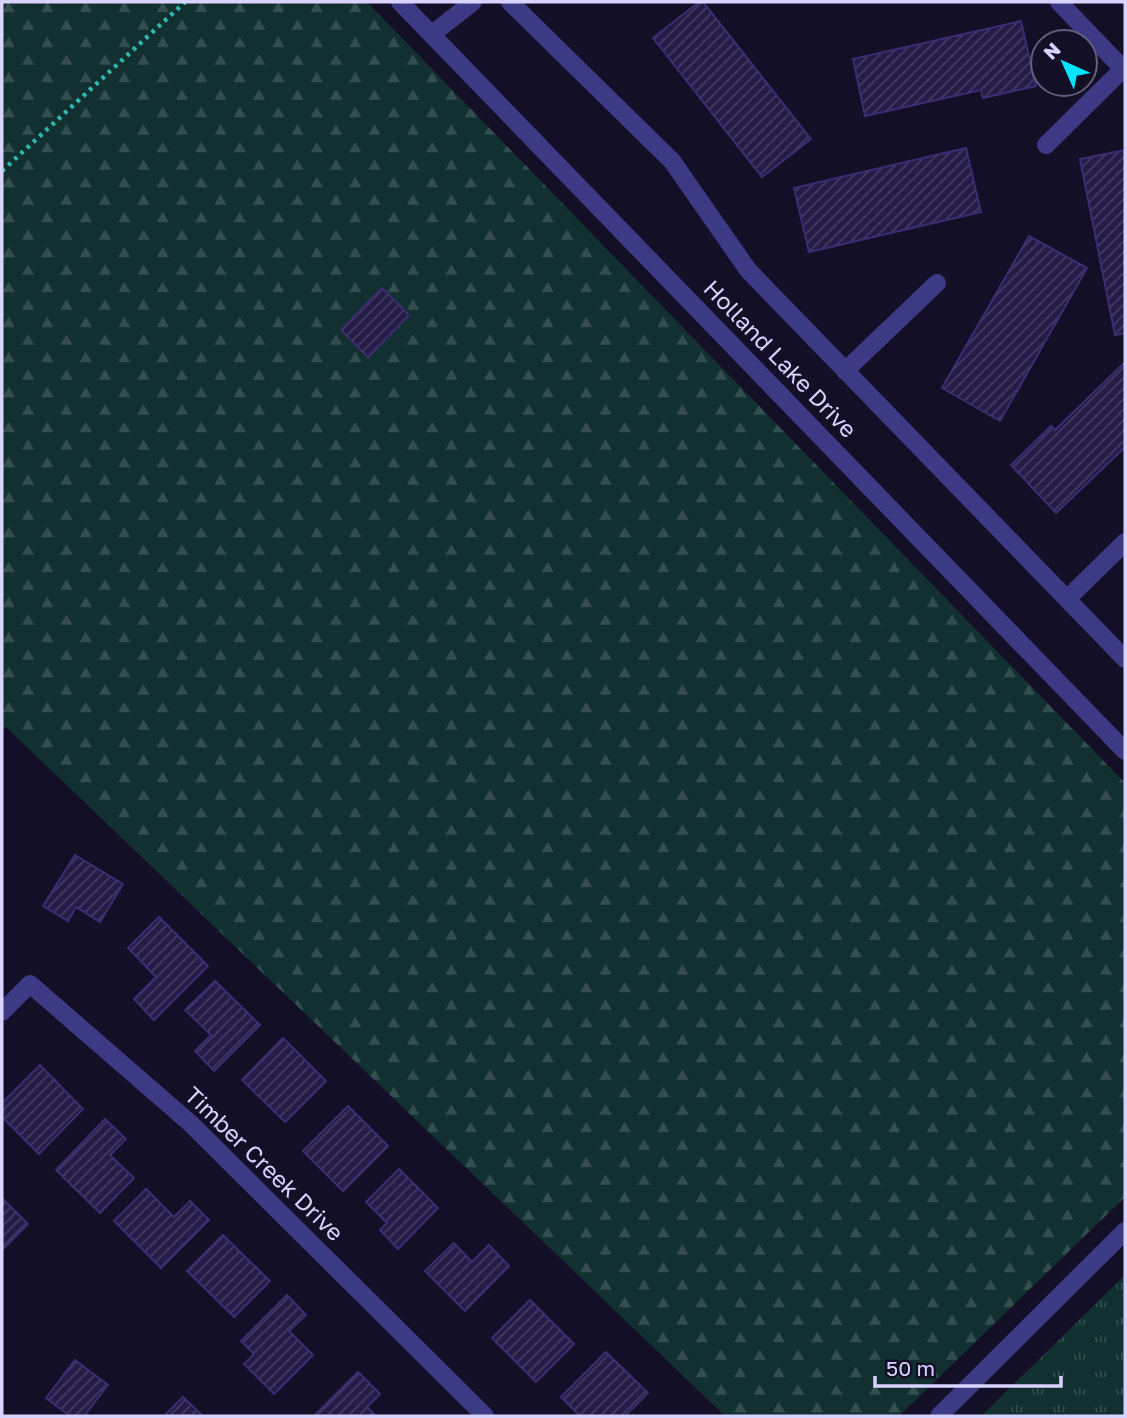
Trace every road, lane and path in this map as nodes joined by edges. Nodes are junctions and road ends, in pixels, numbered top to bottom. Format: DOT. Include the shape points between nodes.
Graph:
graph roads {
  1 [pos="185,2"];
  2 [pos="400,2"];
  3 [pos="473,2"];
  4 [pos="510,2"];
  5 [pos="1059,2"];
  6 [pos="432,34"];
  7 [pos="1124,70"];
  8 [pos="1046,145"];
  9 [pos="2,171"];
  10 [pos="937,283"];
  11 [pos="845,371"];
  12 [pos="1125,542"];
  13 [pos="1067,599"];
  14 [pos="1125,659"];
  15 [pos="1125,751"];
  16 [pos="2,1012"];
  17 [pos="1125,1230"];
  18 [pos="485,1416"];
  19 [pos="939,1416"];
  1 -- 9 [label="path"];
  2 -- 6 [label="street, Holland Lake Drive"];
  3 -- 6 [label="street"];
  4 -- 11 [label="street" via="673,161 748,270"];
  5 -- 7 [label="street"];
  6 -- 15 [label="street, Holland Lake Drive"];
  7 -- 8 [label="street"];
  10 -- 11 [label="street"];
  11 -- 13 [label="street"];
  12 -- 13 [label="street"];
  13 -- 14 [label="street"];
  16 -- 18 [label="street, Timber Creek Drive" via="30,984 190,1123"];
  17 -- 19 [label="street"];
}
